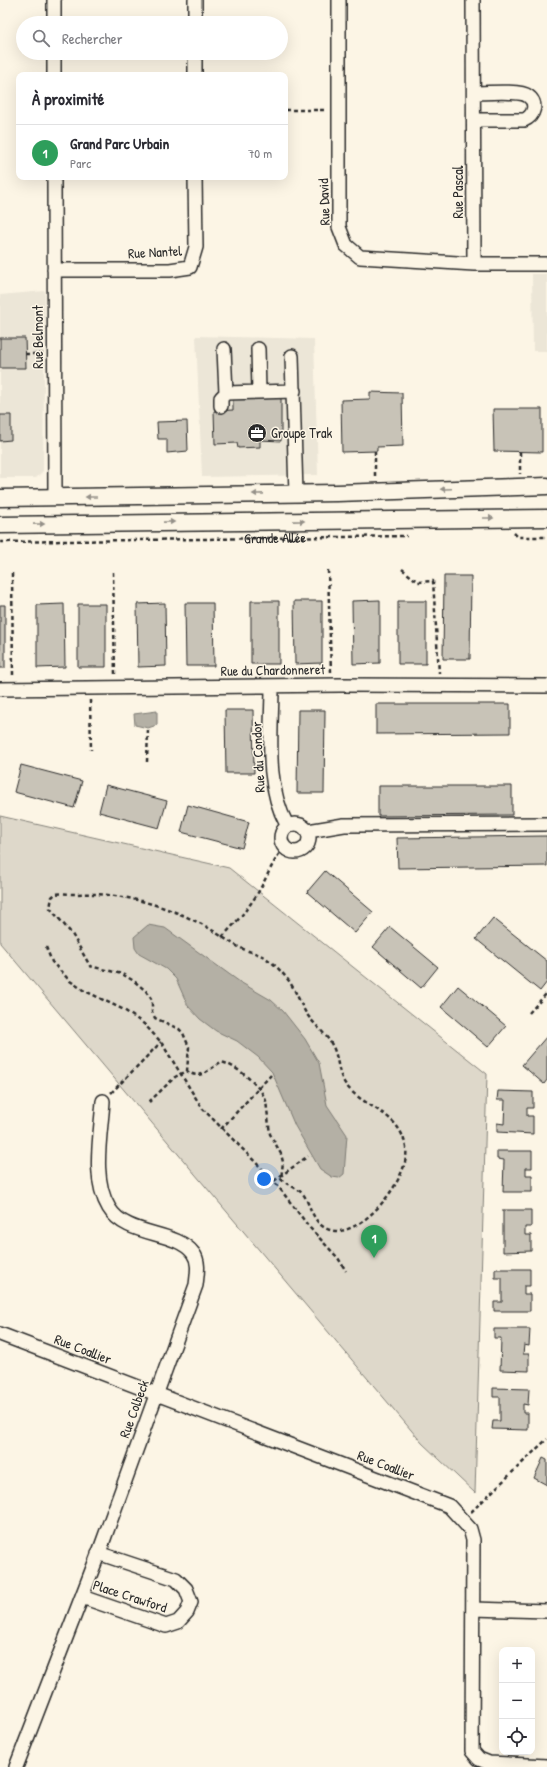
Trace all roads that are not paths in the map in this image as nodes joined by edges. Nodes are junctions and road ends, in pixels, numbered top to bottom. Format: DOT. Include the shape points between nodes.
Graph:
graph roads {
  1 [pos="54,0"];
  2 [pos="195,0"];
  3 [pos="339,0"];
  4 [pos="474,0"];
  5 [pos="54,16"];
  6 [pos="195,16"];
  7 [pos="54,60"];
  8 [pos="195,60"];
  9 [pos="54,72"];
  10 [pos="195,72"];
  11 [pos="474,93"];
  12 [pos="474,120"];
  13 [pos="54,180"];
  14 [pos="195,180"];
  15 [pos="474,264"];
  16 [pos="547,264"];
  17 [pos="54,270"];
  18 [pos="258,349"];
  19 [pos="224,350"];
  20 [pos="292,356"];
  21 [pos="294,391"];
  22 [pos="259,392"];
  23 [pos="226,393"];
  24 [pos="221,406"];
  25 [pos="547,486"];
  26 [pos="296,494"];
  27 [pos="55,497"];
  28 [pos="0,498"];
  29 [pos="547,518"];
  30 [pos="0,525"];
  31 [pos="272,686"];
  32 [pos="547,686"];
  33 [pos="6,688"];
  34 [pos="547,824"];
  35 [pos="288,825"];
  36 [pos="308,831"];
  37 [pos="103,1101"];
  38 [pos="0,1334"];
  39 [pos="156,1395"];
  40 [pos="98,1553"];
  41 [pos="82,1597"];
  42 [pos="473,1610"];
  43 [pos="547,1611"];
  44 [pos="547,1766"];
  45 [pos="16,1767"];
  1 -- 5 [label="street"];
  2 -- 6 [label="street"];
  3 -- 15 [label="street, Rue David" via="339,226 346,245 360,257"];
  4 -- 11 [label="street, Rue Pascal"];
  7 -- 9 [label="street"];
  8 -- 10 [label="street"];
  11 -- 12 [label="street, Rue Pascal"];
  11 -- 12 [label="street" via="524,94 531,99 534,107 530,116 524,120"];
  12 -- 15 [label="street, Rue Pascal"];
  13 -- 17 [label="street, Rue Belmont"];
  14 -- 17 [label="street, Rue Nantel" via="196,247 190,267 170,270"];
  15 -- 16 [label="street, Rue David"];
  17 -- 27 [label="street, Rue Belmont"];
  18 -- 22 [label="street"];
  19 -- 23 [label="street"];
  20 -- 21 [label="street"];
  21 -- 22 [label="street"];
  21 -- 26 [label="street"];
  22 -- 23 [label="street"];
  23 -- 24 [label="street" via="221,398"];
  25 -- 26 [label="main road, one-way"];
  26 -- 27 [label="main road, one-way"];
  27 -- 28 [label="main road"];
  30 -- 29 [label="main road, Grande Allée, one-way"];
  31 -- 32 [label="street, Rue du Chardonneret"];
  31 -- 33 [label="street, Rue du Chardonneret"];
  31 -- 35 [label="street, Rue du Condor" via="273,783 280,809"];
  34 -- 36 [label="street" via="344,825"];
  35 -- 36 [label="street" via="299,824"];
  35 -- 36 [label="street" via="280,836 284,847 290,851 301,851 309,842"];
  37 -- 39 [label="street, Rue Colbeck" via="98,1178 109,1209 127,1225 181,1243 193,1253 198,1268 196,1285"];
  38 -- 39 [label="street, Rue Coallier"];
  39 -- 40 [label="street, Rue Colbeck"];
  39 -- 42 [label="street, Rue Coallier" via="449,1506 463,1519 470,1529 473,1540"];
  40 -- 41 [label="street, Rue Colbeck"];
  40 -- 41 [label="street, Place Crawford" via="176,1579 186,1589 191,1602 187,1612 178,1622 166,1626"];
  41 -- 45 [label="street, Rue Colbeck"];
  42 -- 43 [label="street"];
  42 -- 44 [label="street, Rue Coallier" via="472,1751 479,1760 489,1763"];
}
